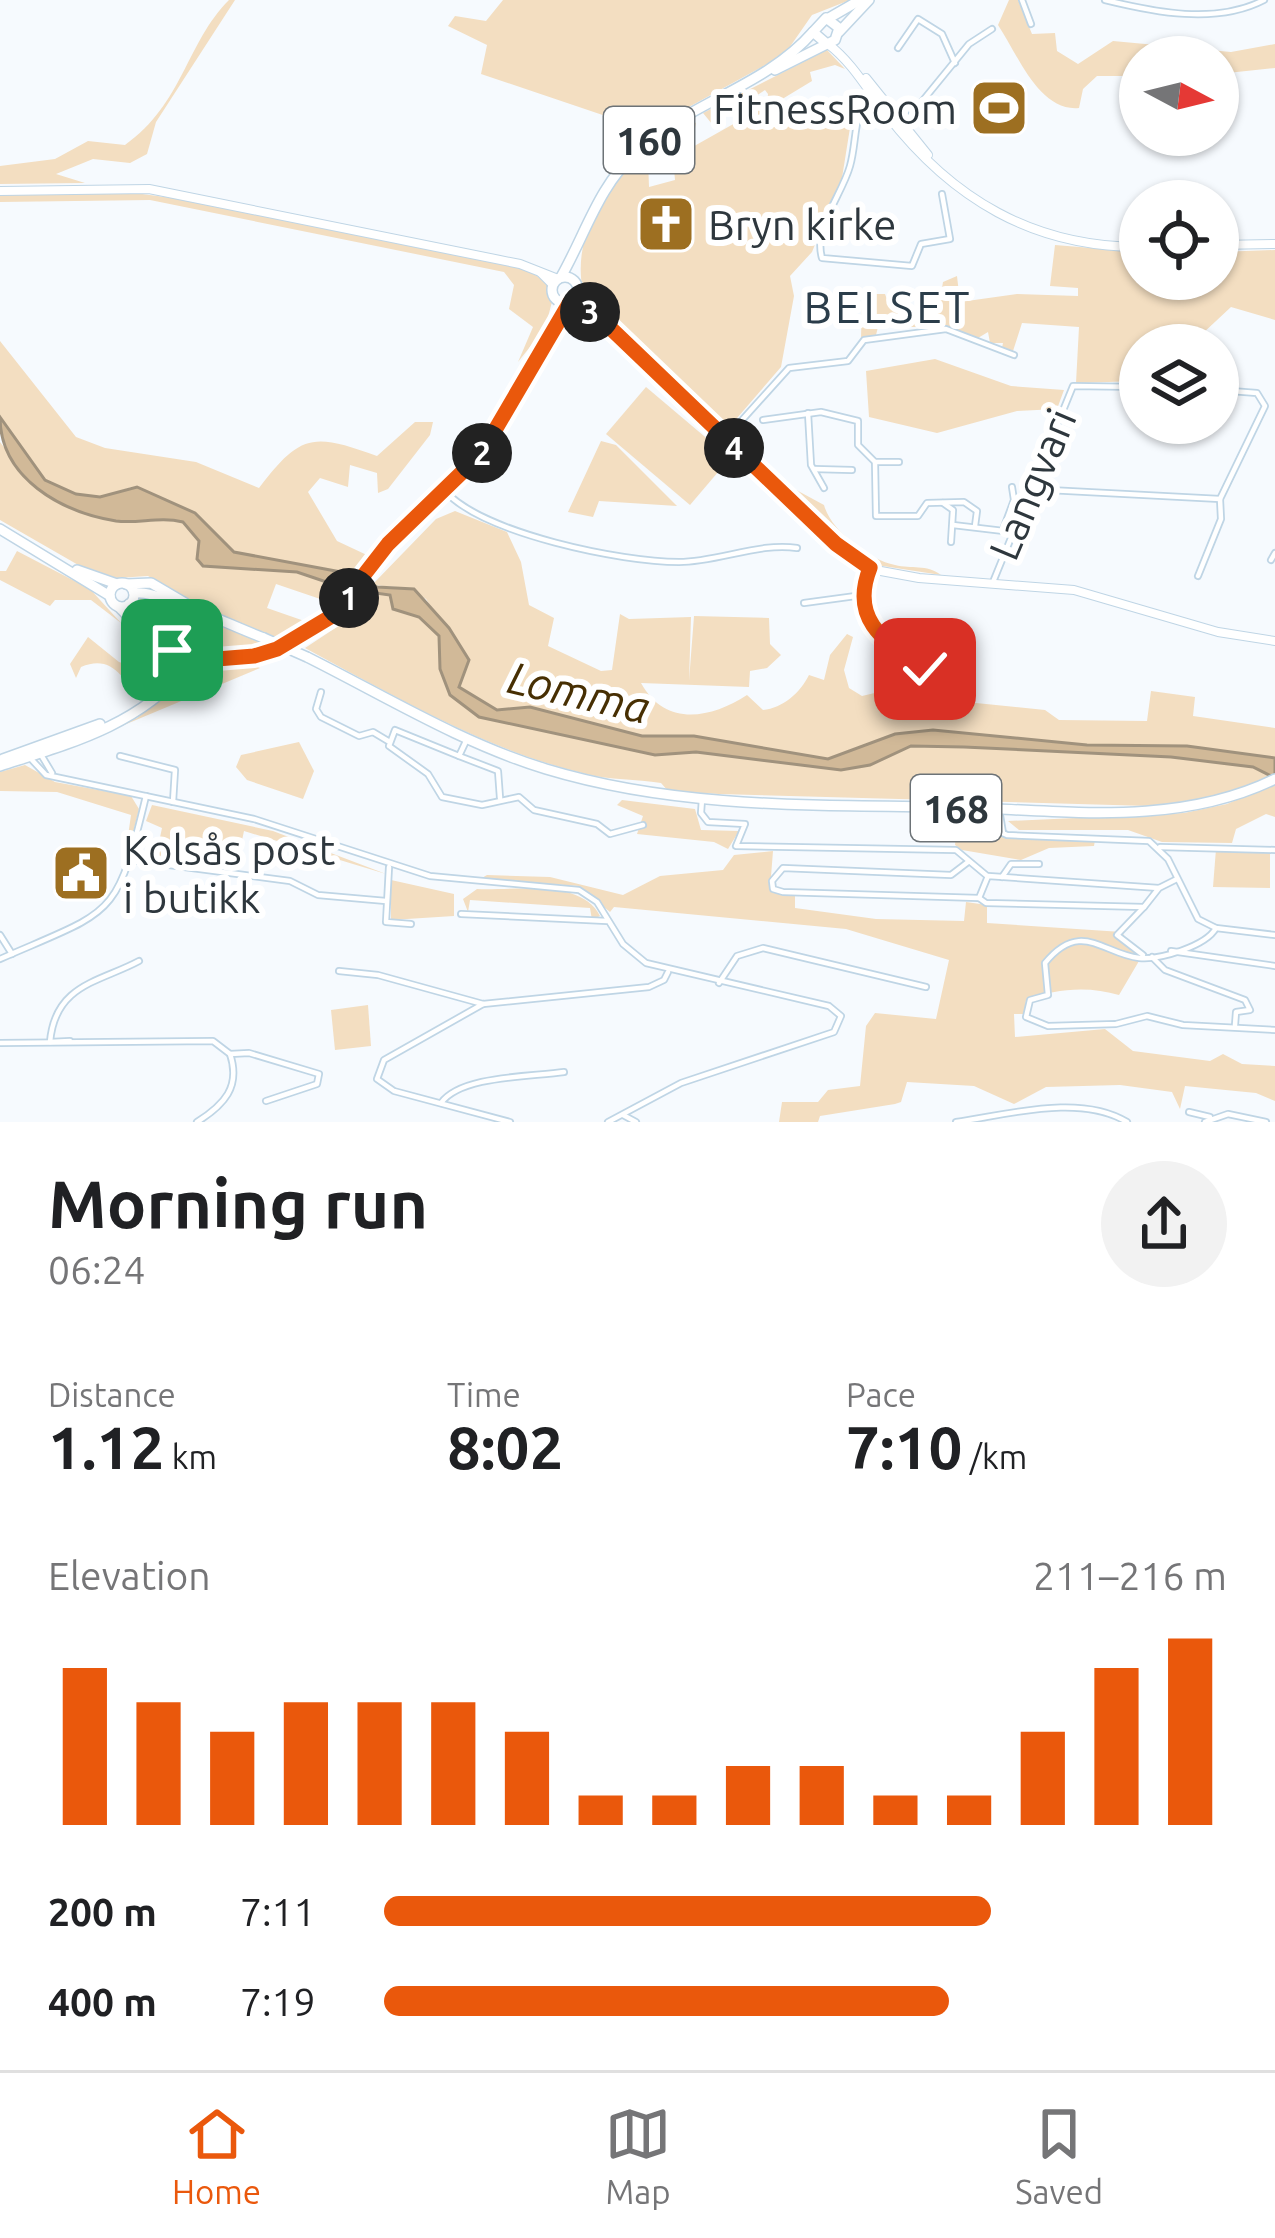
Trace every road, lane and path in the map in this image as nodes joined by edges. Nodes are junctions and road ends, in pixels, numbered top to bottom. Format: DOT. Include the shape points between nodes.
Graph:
graph roads {
  1 [pos="865,0"];
  2 [pos="1022,0"];
  3 [pos="1105,0"];
  4 [pos="1264,0"];
  5 [pos="829,18"];
  6 [pos="1031,24"];
  7 [pos="992,29"];
  8 [pos="813,32"];
  9 [pos="839,33"];
  10 [pos="827,44"];
  11 [pos="898,48"];
  12 [pos="955,63"];
  13 [pos="760,76"];
  14 [pos="872,90"];
  15 [pos="901,124"];
  16 [pos="0,191"];
  17 [pos="942,194"];
  18 [pos="1275,244"];
  19 [pos="1239,245"];
  20 [pos="1119,246"];
  21 [pos="565,282"];
  22 [pos="564,301"];
  23 [pos="602,320"];
  24 [pos="1014,355"];
  25 [pos="1119,387"];
  26 [pos="1239,392"];
  27 [pos="808,413"];
  28 [pos="763,419"];
  29 [pos="725,440"];
  30 [pos="874,462"];
  31 [pos="899,462"];
  32 [pos="814,469"];
  33 [pos="852,470"];
  34 [pos="1012,487"];
  35 [pos="824,488"];
  36 [pos="1030,489"];
  37 [pos="447,493"];
  38 [pos="1220,499"];
  39 [pos="943,503"];
  40 [pos="953,525"];
  41 [pos="974,526"];
  42 [pos="0,529"];
  43 [pos="1008,531"];
  44 [pos="951,542"];
  45 [pos="797,548"];
  46 [pos="45,556"];
  47 [pos="870,568"];
  48 [pos="1198,576"];
  49 [pos="993,582"];
  50 [pos="125,594"];
  51 [pos="863,595"];
  52 [pos="804,603"];
  53 [pos="1275,641"];
  54 [pos="171,658"];
  55 [pos="188,662"];
  56 [pos="952,678"];
  57 [pos="321,692"];
  58 [pos="467,739"];
  59 [pos="389,741"];
  60 [pos="35,752"];
  61 [pos="120,756"];
  62 [pos="459,756"];
  63 [pos="0,763"];
  64 [pos="1275,779"];
  65 [pos="146,796"];
  66 [pos="500,798"];
  67 [pos="702,800"];
  68 [pos="172,802"];
  69 [pos="993,808"];
  70 [pos="643,825"];
  71 [pos="1003,833"];
  72 [pos="1160,847"];
  73 [pos="1275,850"];
  74 [pos="131,860"];
  75 [pos="968,862"];
  76 [pos="1039,864"];
  77 [pos="389,867"];
  78 [pos="988,876"];
  79 [pos="1002,878"];
  80 [pos="1177,879"];
  81 [pos="1159,888"];
  82 [pos="979,898"];
  83 [pos="386,902"];
  84 [pos="1144,907"];
  85 [pos="461,914"];
  86 [pos="607,921"];
  87 [pos="411,924"];
  88 [pos="1216,928"];
  89 [pos="1275,935"];
  90 [pos="0,936"];
  91 [pos="1171,951"];
  92 [pos="12,954"];
  93 [pos="1149,957"];
  94 [pos="0,959"];
  95 [pos="139,961"];
  96 [pos="1275,966"];
  97 [pos="339,970"];
  98 [pos="668,972"];
  99 [pos="719,983"];
  100 [pos="926,986"];
  101 [pos="483,1004"];
  102 [pos="1235,1025"];
  103 [pos="1275,1030"];
  104 [pos="50,1042"];
  105 [pos="0,1043"];
  106 [pos="230,1054"];
  107 [pos="564,1072"];
  108 [pos="266,1101"];
  109 [pos="441,1103"];
  110 [pos="1034,1112"];
  111 [pos="1189,1112"];
  112 [pos="622,1115"];
  113 [pos="1208,1119"];
  114 [pos="1263,1120"];
  115 [pos="197,1122"];
  116 [pos="510,1122"];
  117 [pos="608,1122"];
  118 [pos="636,1122"];
  119 [pos="956,1122"];
  120 [pos="1037,1122"];
  121 [pos="1127,1122"];
  1 -- 5 [label="main road, 160"];
  1 -- 9 [label="main road, 160"];
  2 -- 6 [label="street"];
  3 -- 4 [label="street" via="1175,13"];
  5 -- 8 [label="main road, 160"];
  5 -- 9 [label="main road"];
  7 -- 12 [label="street"];
  8 -- 10 [label="main road"];
  8 -- 13 [label="main road, 160"];
  9 -- 10 [label="main road, 160"];
  9 -- 14 [label="street"];
  10 -- 13 [label="main road, 160"];
  10 -- 14 [label="street"];
  11 -- 12 [label="street" via="918,19 942,34"];
  12 -- 15 [label="street"];
  13 -- 21 [label="main road, 160" via="638,150 602,193"];
  14 -- 15 [label="street"];
  14 -- 17 [label="street" via="822,236 822,258 912,266 920,244 951,237"];
  15 -- 20 [label="street" via="986,209 1032,232"];
  16 -- 21 [label="street" via="149,189 535,268"];
  18 -- 19 [label="street"];
  21 -- 22 [label="main road, 160"];
  21 -- 22 [label="main road, 160"];
  21 -- 23 [label="street"];
  22 -- 23 [label="street"];
  22 -- 37 [label="main road, 160" via="481,454"];
  23 -- 29 [label="street"];
  24 -- 29 [label="street" via="946,329 864,340 848,361 789,368"];
  25 -- 36 [label="street, Langvari" via="1073,386"];
  26 -- 38 [label="street" via="1257,393 1264,406"];
  27 -- 28 [label="street"];
  27 -- 30 [label="street" via="858,421 858,445"];
  27 -- 32 [label="street"];
  29 -- 47 [label="street"];
  30 -- 31 [label="street"];
  30 -- 39 [label="street" via="876,516 918,516 927,503"];
  32 -- 33 [label="street"];
  32 -- 35 [label="street"];
  34 -- 43 [label="street"];
  36 -- 38 [label="street"];
  36 -- 43 [label="street, Langvari"];
  37 -- 45 [label="street" via="470,512 516,529 650,560"];
  37 -- 55 [label="main road, 160" via="416,517 342,607 234,666"];
  38 -- 48 [label="street" via="1220,522"];
  39 -- 40 [label="street" via="953,510"];
  39 -- 41 [label="street" via="974,507"];
  40 -- 41 [label="street"];
  40 -- 44 [label="street"];
  41 -- 43 [label="street"];
  42 -- 46 [label="main road, 168"];
  43 -- 49 [label="street, Langvari"];
  46 -- 50 [label="main road, 168"];
  46 -- 50 [label="main road, 168" via="110,596"];
  47 -- 49 [label="street"];
  47 -- 51 [label="street"];
  49 -- 53 [label="street" via="1104,596"];
  50 -- 54 [label="main road, 168"];
  50 -- 58 [label="main road, 168, bridge" via="157,593 307,656"];
  51 -- 52 [label="street"];
  51 -- 56 [label="street" via="871,628 925,669"];
  54 -- 55 [label="main road, 160"];
  54 -- 55 [label="main road, 160"];
  54 -- 60 [label="main road" via="158,694 142,707"];
  55 -- 60 [label="main road" via="163,695 131,718"];
  57 -- 59 [label="street" via="321,717"];
  58 -- 62 [label="street"];
  58 -- 67 [label="main road, 168" via="560,773"];
  59 -- 62 [label="street" via="395,730"];
  59 -- 66 [label="street" via="442,797 482,805"];
  60 -- 63 [label="main road"];
  60 -- 65 [label="street" via="40,771"];
  61 -- 68 [label="street" via="175,770"];
  62 -- 66 [label="street" via="498,771"];
  64 -- 69 [label="main road, 168" via="1231,797 1153,811"];
  65 -- 68 [label="street"];
  65 -- 74 [label="street"];
  66 -- 70 [label="street" via="519,797 533,810 610,834"];
  67 -- 69 [label="main road, 168"];
  67 -- 75 [label="street" via="708,822 745,824 736,846 742,850 956,850"];
  68 -- 77 [label="street" via="265,822"];
  69 -- 71 [label="street"];
  69 -- 71 [label="street" via="992,824"];
  71 -- 72 [label="street" via="1132,838"];
  72 -- 73 [label="street"];
  72 -- 80 [label="street"];
  74 -- 83 [label="street"];
  74 -- 92 [label="street" via="121,890 96,916"];
  75 -- 78 [label="street"];
  75 -- 82 [label="street" via="950,875 783,868 772,881 783,892"];
  76 -- 79 [label="street" via="1011,864"];
  77 -- 83 [label="street"];
  77 -- 86 [label="street" via="470,884 579,890"];
  78 -- 79 [label="street"];
  78 -- 82 [label="street"];
  79 -- 81 [label="street"];
  80 -- 81 [label="street"];
  80 -- 88 [label="street" via="1191,912"];
  81 -- 84 [label="street"];
  82 -- 84 [label="street"];
  83 -- 87 [label="street" via="386,922"];
  84 -- 93 [label="street" via="1117,934"];
  85 -- 86 [label="street"];
  86 -- 98 [label="street" via="636,956"];
  88 -- 89 [label="street"];
  88 -- 91 [label="street" via="1206,940"];
  90 -- 92 [label="street"];
  91 -- 93 [label="street"];
  91 -- 96 [label="street"];
  92 -- 94 [label="street"];
  93 -- 102 [label="street" via="1245,1000 1250,1010 1236,1012"];
  93 -- 102 [label="street" via="1084,942 1059,948 1045,963 1048,995 1030,1000 1026,1017 1048,1026 1152,1016"];
  95 -- 104 [label="street" via="80,988 62,1007"];
  97 -- 101 [label="street"];
  98 -- 99 [label="street"];
  98 -- 101 [label="street" via="650,987"];
  99 -- 100 [label="street" via="737,956 763,948"];
  99 -- 112 [label="street" via="829,1006 842,1023 681,1083"];
  101 -- 109 [label="street" via="384,1060 377,1072 386,1088"];
  102 -- 103 [label="street"];
  104 -- 105 [label="street"];
  104 -- 106 [label="street" via="199,1038"];
  106 -- 108 [label="street" via="319,1075 317,1084"];
  106 -- 115 [label="street" via="230,1092"];
  107 -- 109 [label="street" via="471,1086"];
  109 -- 116 [label="street"];
  110 -- 119 [label="street"];
  110 -- 120 [label="street"];
  110 -- 121 [label="street" via="1095,1111"];
  111 -- 113 [label="street"];
  112 -- 117 [label="street"];
  112 -- 118 [label="street"];
  113 -- 114 [label="street"];
}
